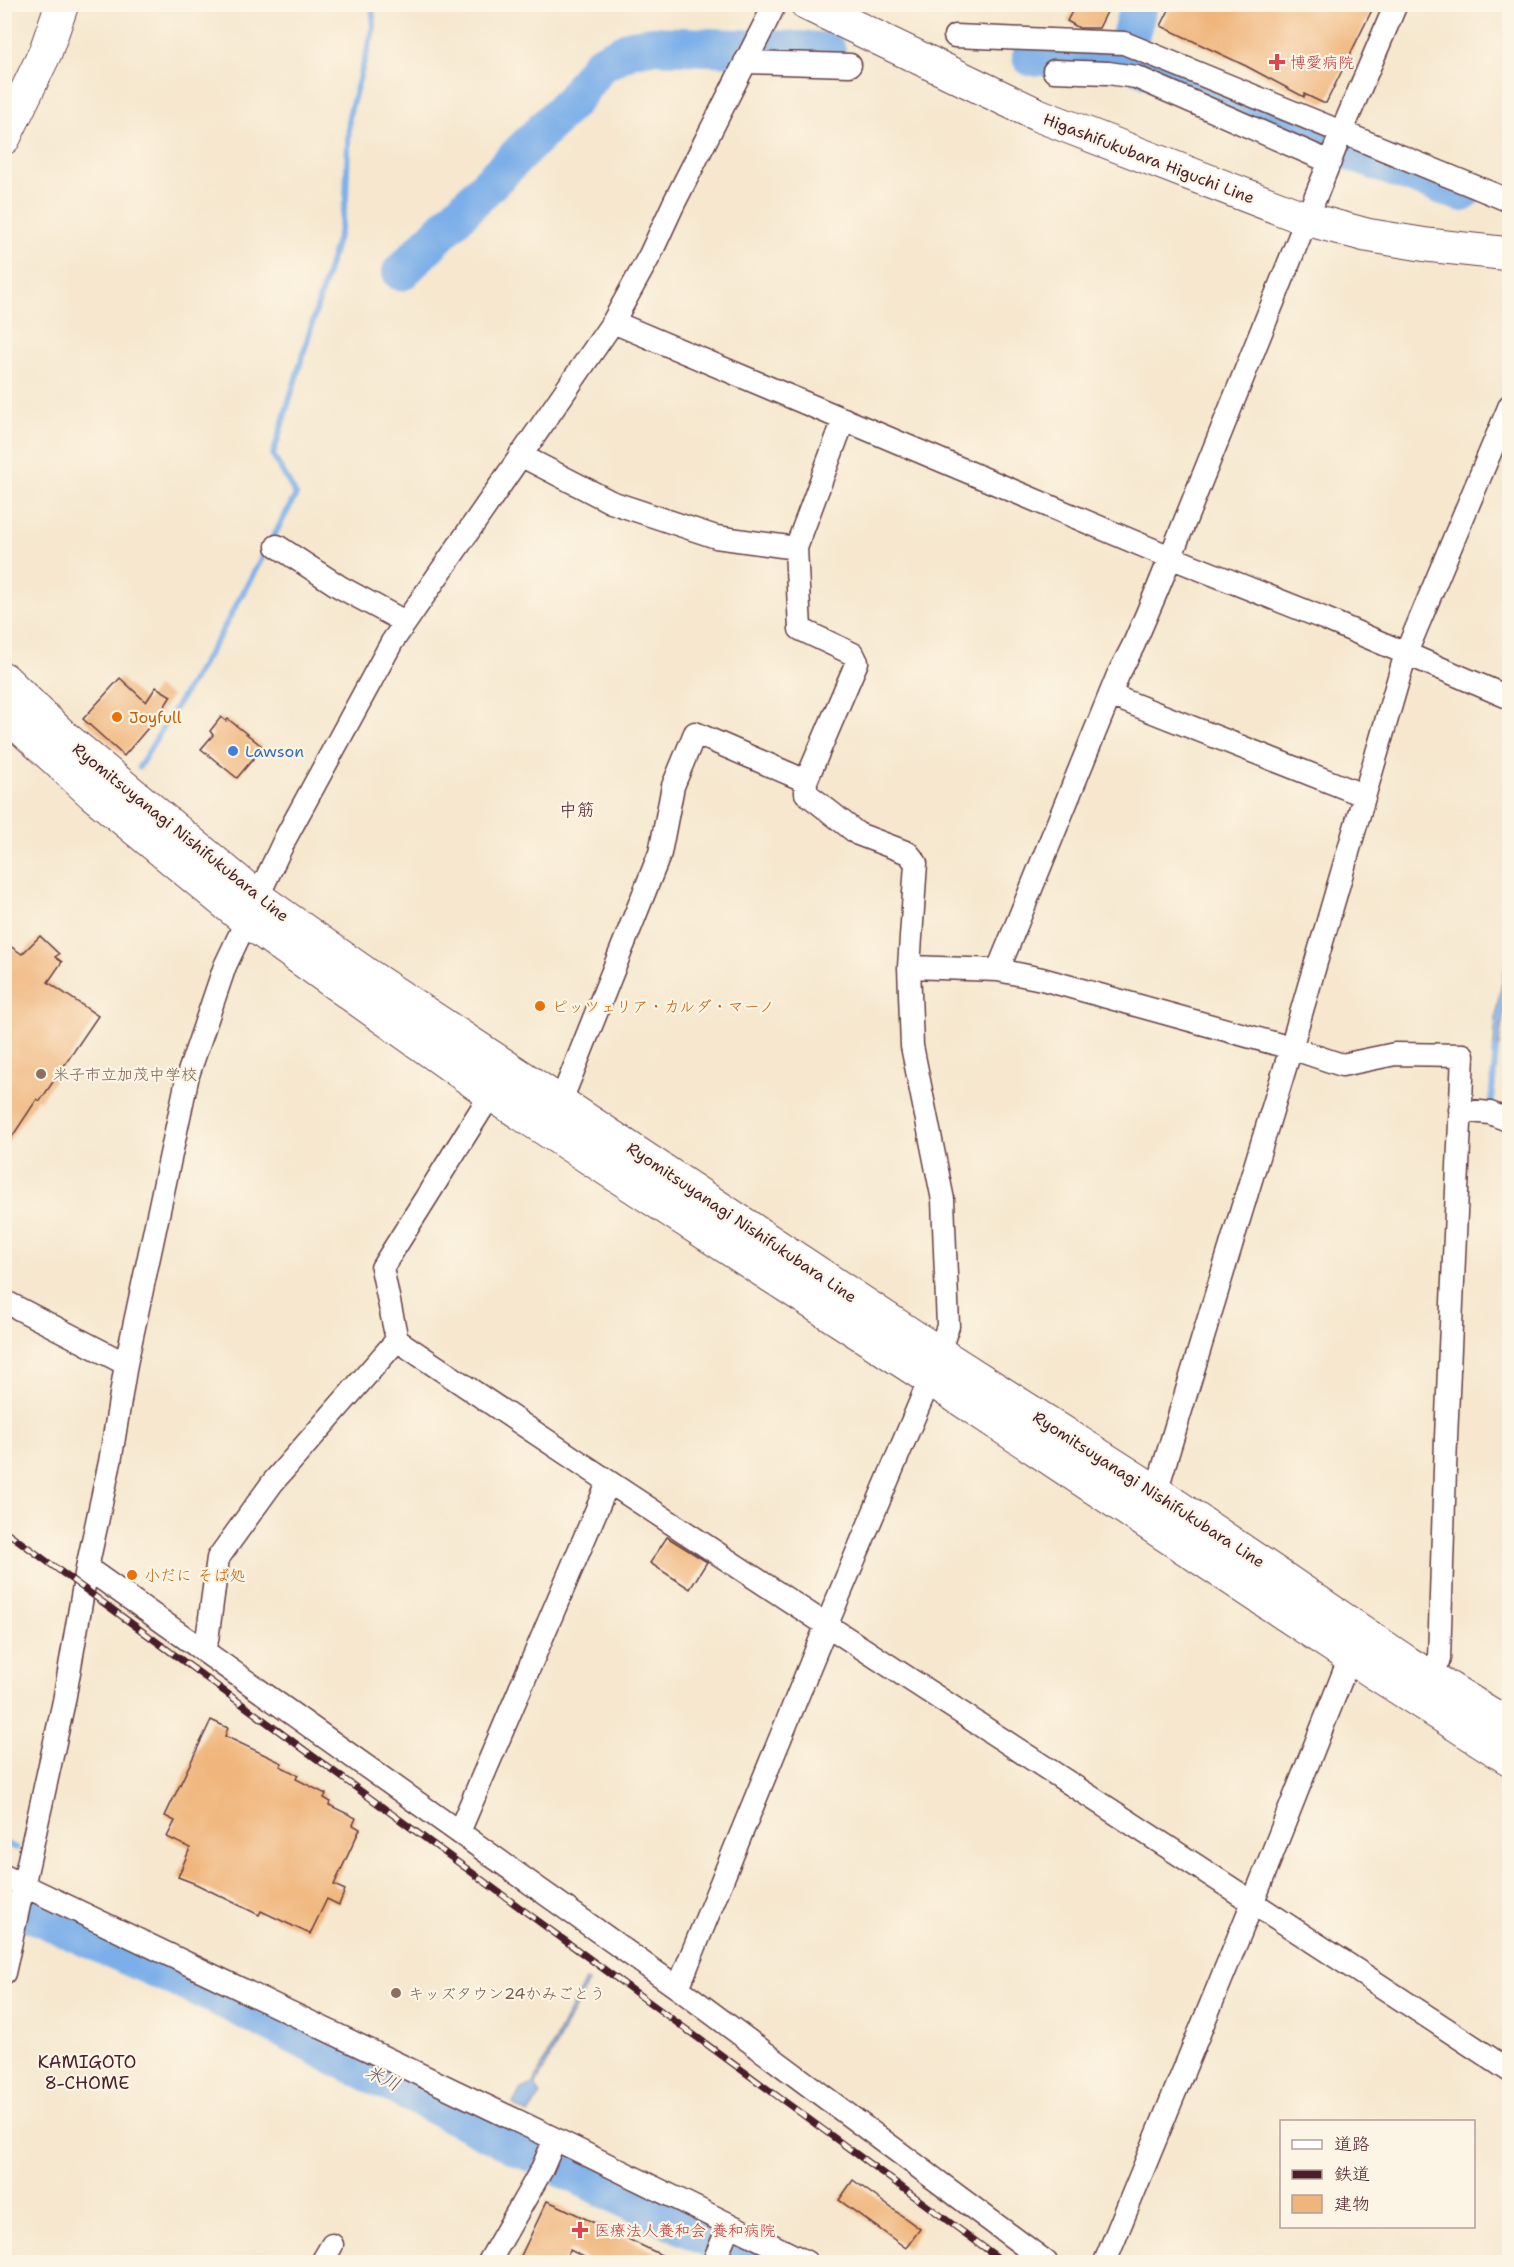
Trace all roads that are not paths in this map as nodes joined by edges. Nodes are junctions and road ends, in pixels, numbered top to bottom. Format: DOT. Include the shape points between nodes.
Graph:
graph roads {
  1 [pos="62,4"];
  2 [pos="775,4"];
  3 [pos="807,4"];
  4 [pos="1396,4"];
  5 [pos="955,36"];
  6 [pos="746,60"];
  7 [pos="850,65"];
  8 [pos="1054,71"];
  9 [pos="1341,133"];
  10 [pos="4,138"];
  11 [pos="1331,160"];
  12 [pos="1509,201"];
  13 [pos="1307,219"];
  14 [pos="1509,254"];
  15 [pos="613,322"];
  16 [pos="1509,405"];
  17 [pos="844,419"];
  18 [pos="520,455"];
  19 [pos="277,546"];
  20 [pos="796,548"];
  21 [pos="1170,557"];
  22 [pos="405,622"];
  23 [pos="1406,653"];
  24 [pos="4,679"];
  25 [pos="1110,695"];
  26 [pos="1509,698"];
  27 [pos="4,712"];
  28 [pos="806,781"];
  29 [pos="1363,795"];
  30 [pos="252,909"];
  31 [pos="909,967"];
  32 [pos="998,970"];
  33 [pos="1291,1048"];
  34 [pos="491,1094"];
  35 [pos="561,1101"];
  36 [pos="1460,1110"];
  37 [pos="1509,1121"];
  38 [pos="4,1301"];
  39 [pos="397,1340"];
  40 [pos="126,1364"];
  41 [pos="935,1366"];
  42 [pos="608,1483"];
  43 [pos="1156,1491"];
  44 [pos="87,1568"];
  45 [pos="827,1624"];
  46 [pos="1357,1645"];
  47 [pos="201,1649"];
  48 [pos="1418,1684"];
  49 [pos="1509,1726"];
  50 [pos="1509,1759"];
  51 [pos="459,1832"];
  52 [pos="16,1884"];
  53 [pos="1253,1902"];
  54 [pos="4,1973"];
  55 [pos="678,1988"];
  56 [pos="1509,2071"];
  57 [pos="553,2143"];
  58 [pos="727,2230"];
  59 [pos="716,2256"];
  60 [pos="489,2262"];
  61 [pos="806,2262"];
  62 [pos="1046,2262"];
  63 [pos="1105,2262"];
  1 -- 10 [label="main road" via="45,53"];
  2 -- 6 [label="street"];
  3 -- 13 [label="main road, Higashifukubara Higuchi Line" via="1038,115"];
  4 -- 9 [label="street"];
  5 -- 9 [label="street" via="1124,43"];
  6 -- 7 [label="street"];
  6 -- 15 [label="street"];
  8 -- 11 [label="street" via="1136,77"];
  9 -- 11 [label="street"];
  9 -- 12 [label="street"];
  11 -- 13 [label="street"];
  13 -- 14 [label="main road, Higashifukubara Higuchi Line" via="1366,235"];
  13 -- 21 [label="street"];
  15 -- 17 [label="street"];
  15 -- 18 [label="street"];
  16 -- 23 [label="street"];
  17 -- 20 [label="street"];
  17 -- 21 [label="street"];
  18 -- 20 [label="street" via="611,502 705,534"];
  18 -- 22 [label="street"];
  19 -- 22 [label="street" via="340,587"];
  20 -- 28 [label="street" via="800,629 853,654 857,662"];
  21 -- 23 [label="street"];
  21 -- 25 [label="street"];
  22 -- 30 [label="street" via="286,837"];
  23 -- 26 [label="street"];
  23 -- 29 [label="street"];
  24 -- 30 [label="main road, Ryomitsuyanagi Nishifukubara Line"];
  25 -- 29 [label="street"];
  25 -- 32 [label="street"];
  27 -- 30 [label="main road, Ryomitsuyanagi Nishifukubara Line" via="93,794"];
  28 -- 31 [label="street" via="806,793 858,834 908,852 916,863"];
  28 -- 35 [label="street" via="695,733 673,786 660,853"];
  29 -- 33 [label="street"];
  30 -- 34 [label="main road, Ryomitsuyanagi Nishifukubara Line"];
  30 -- 35 [label="main road, Ryomitsuyanagi Nishifukubara Line" via="366,974"];
  30 -- 40 [label="street" via="225,966 188,1075"];
  31 -- 32 [label="street"];
  31 -- 41 [label="street" via="912,1046 944,1200 948,1326"];
  32 -- 33 [label="street"];
  33 -- 36 [label="street" via="1342,1065 1395,1054 1463,1055"];
  33 -- 43 [label="street"];
  34 -- 39 [label="street" via="382,1268"];
  34 -- 41 [label="main road, Ryomitsuyanagi Nishifukubara Line"];
  35 -- 41 [label="main road, Ryomitsuyanagi Nishifukubara Line"];
  36 -- 37 [label="street" via="1490,1113"];
  36 -- 48 [label="street" via="1439,1659"];
  38 -- 40 [label="street"];
  39 -- 42 [label="street"];
  39 -- 47 [label="street" via="273,1482 218,1558 207,1640"];
  40 -- 44 [label="street"];
  41 -- 43 [label="main road, Ryomitsuyanagi Nishifukubara Line"];
  41 -- 45 [label="street"];
  41 -- 46 [label="main road, Ryomitsuyanagi Nishifukubara Line"];
  42 -- 45 [label="street"];
  42 -- 51 [label="street"];
  43 -- 46 [label="main road, Ryomitsuyanagi Nishifukubara Line"];
  44 -- 47 [label="street"];
  44 -- 52 [label="street" via="64,1701"];
  45 -- 53 [label="street"];
  45 -- 55 [label="street"];
  46 -- 48 [label="main road, Ryomitsuyanagi Nishifukubara Line"];
  46 -- 53 [label="street"];
  47 -- 51 [label="street"];
  48 -- 49 [label="main road, Ryomitsuyanagi Nishifukubara Line"];
  48 -- 50 [label="main road, Ryomitsuyanagi Nishifukubara Line"];
  51 -- 55 [label="street"];
  52 -- 54 [label="street" via="16,1917"];
  52 -- 57 [label="street"];
  53 -- 56 [label="street"];
  53 -- 63 [label="street"];
  55 -- 62 [label="street"];
  57 -- 58 [label="street"];
  57 -- 60 [label="street"];
  58 -- 59 [label="street"];
  58 -- 61 [label="street"];
}
